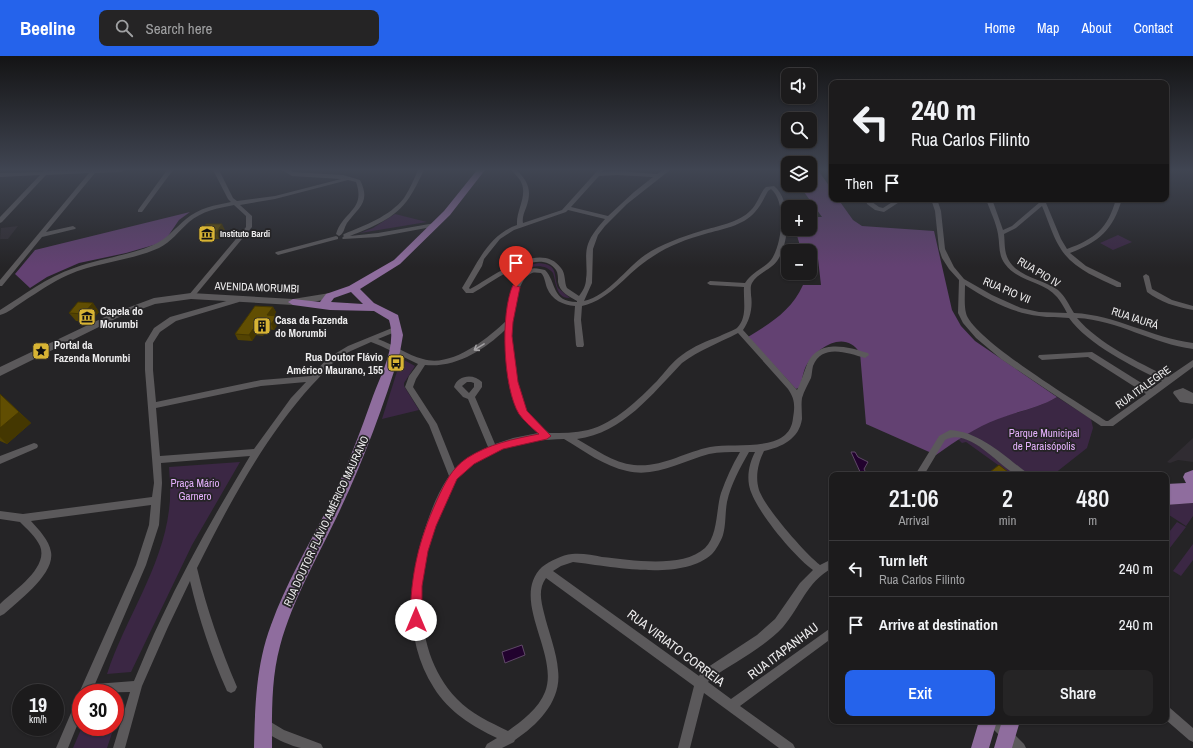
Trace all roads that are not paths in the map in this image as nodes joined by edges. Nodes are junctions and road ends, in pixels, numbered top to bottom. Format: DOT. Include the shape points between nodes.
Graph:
graph roads {
  1 [pos="17,202"];
  2 [pos="68,202"];
  3 [pos="146,202"];
  4 [pos="245,202"];
  5 [pos="360,202"];
  6 [pos="403,202"];
  7 [pos="456,202"];
  8 [pos="525,202"];
  9 [pos="574,202"];
  10 [pos="628,202"];
  11 [pos="760,202"];
  12 [pos="781,202"];
  13 [pos="869,202"];
  14 [pos="895,202"];
  15 [pos="935,202"];
  16 [pos="990,202"];
  17 [pos="1041,202"];
  18 [pos="1045,202"];
  19 [pos="1118,202"];
  20 [pos="236,204"];
  21 [pos="569,208"];
  22 [pos="140,211"];
  23 [pos="610,218"];
  24 [pos="0,220"];
  25 [pos="435,225"];
  26 [pos="520,226"];
  27 [pos="73,228"];
  28 [pos="409,229"];
  29 [pos="1001,233"];
  30 [pos="41,235"];
  31 [pos="337,236"];
  32 [pos="346,236"];
  33 [pos="424,237"];
  34 [pos="1066,252"];
  35 [pos="278,253"];
  36 [pos="1146,276"];
  37 [pos="962,280"];
  38 [pos="710,282"];
  39 [pos="0,284"];
  40 [pos="748,284"];
  41 [pos="1120,285"];
  42 [pos="353,288"];
  43 [pos="191,296"];
  44 [pos="330,296"];
  45 [pos="237,300"];
  46 [pos="293,302"];
  47 [pos="580,302"];
  48 [pos="361,304"];
  49 [pos="330,307"];
  50 [pos="1193,308"];
  51 [pos="0,313"];
  52 [pos="1069,315"];
  53 [pos="509,322"];
  54 [pos="397,328"];
  55 [pos="739,330"];
  56 [pos="371,340"];
  57 [pos="580,345"];
  58 [pos="1193,346"];
  59 [pos="396,350"];
  60 [pos="865,355"];
  61 [pos="1042,357"];
  62 [pos="423,363"];
  63 [pos="1193,363"];
  64 [pos="0,372"];
  65 [pos="313,379"];
  66 [pos="1168,381"];
  67 [pos="1151,393"];
  68 [pos="1193,396"];
  69 [pos="471,397"];
  70 [pos="798,398"];
  71 [pos="1193,401"];
  72 [pos="153,406"];
  73 [pos="547,436"];
  74 [pos="567,437"];
  75 [pos="34,446"];
  76 [pos="762,447"];
  77 [pos="493,449"];
  78 [pos="746,449"];
  79 [pos="257,452"];
  80 [pos="0,460"];
  81 [pos="157,460"];
  82 [pos="921,472"];
  83 [pos="1019,472"];
  84 [pos="1193,475"];
  85 [pos="454,476"];
  86 [pos="1193,484"];
  87 [pos="1193,488"];
  88 [pos="1169,490"];
  89 [pos="1193,497"];
  90 [pos="1169,499"];
  91 [pos="157,500"];
  92 [pos="0,515"];
  93 [pos="23,518"];
  94 [pos="829,565"];
  95 [pos="192,567"];
  96 [pos="820,570"];
  97 [pos="545,571"];
  98 [pos="0,611"];
  99 [pos="829,634"];
  100 [pos="89,684"];
  101 [pos="700,685"];
  102 [pos="137,686"];
  103 [pos="124,687"];
  104 [pos="231,687"];
  105 [pos="731,706"];
  106 [pos="1169,715"];
  107 [pos="72,724"];
  108 [pos="263,724"];
  109 [pos="987,724"];
  110 [pos="997,724"];
  111 [pos="1007,735"];
  112 [pos="1193,736"];
  113 [pos="510,738"];
  114 [pos="62,748"];
  115 [pos="119,748"];
  116 [pos="263,748"];
  117 [pos="317,748"];
  118 [pos="491,748"];
  119 [pos="684,748"];
  120 [pos="789,748"];
  121 [pos="980,748"];
  122 [pos="1020,748"];
  1 -- 24 [label="street"];
  2 -- 30 [label="street"];
  3 -- 22 [label="street"];
  4 -- 20 [label="street"];
  5 -- 31 [label="street"];
  6 -- 32 [label="street" via="392,213"];
  7 -- 25 [label="main road, AVENIDA MORUMBI"];
  8 -- 26 [label="street"];
  9 -- 21 [label="street"];
  10 -- 23 [label="street"];
  11 -- 47 [label="street" via="748,215 724,227 678,242 649,256 603,295"];
  12 -- 40 [label="street" via="784,225 779,253 770,266"];
  13 -- 14 [label="street" via="871,206 884,210"];
  15 -- 37 [label="street" via="942,252"];
  16 -- 29 [label="street, RUA PIO IV"];
  17 -- 29 [label="street" via="1014,227"];
  18 -- 34 [label="street" via="1058,240"];
  19 -- 34 [label="street" via="1101,235 1084,246"];
  20 -- 43 [label="street" via="249,216 249,227"];
  20 -- 51 [label="street" via="214,207 195,214 165,241 143,252 84,266 53,279"];
  21 -- 23 [label="street"];
  21 -- 26 [label="street" via="548,218"];
  23 -- 47 [label="street" via="592,242 588,283"];
  25 -- 28 [label="street"];
  25 -- 33 [label="main road, AVENIDA MORUMBI"];
  26 -- 47 [label="street" via="494,242 469,279 466,290 475,290 521,263 540,259 551,262 559,269 563,287"];
  27 -- 30 [label="street"];
  28 -- 32 [label="street"];
  28 -- 33 [label="street"];
  29 -- 52 [label="street, RUA PIO IV" via="1002,251 1007,263 1022,275 1058,294"];
  30 -- 39 [label="street"];
  31 -- 32 [label="street"];
  31 -- 35 [label="street"];
  33 -- 42 [label="main road, AVENIDA MORUMBI" via="397,262"];
  34 -- 41 [label="street" via="1085,268"];
  36 -- 50 [label="street" via="1149,290 1158,297"];
  37 -- 52 [label="street, RUA PIO VII" via="1016,308 1038,314"];
  37 -- 67 [label="street, RUA ITALEGRE" via="962,313 966,322 979,336 1004,357 1104,424 1110,424"];
  38 -- 40 [label="street"];
  40 -- 55 [label="street" via="748,311"];
  42 -- 44 [label="main road, AVENIDA MORUMBI"];
  42 -- 48 [label="main road"];
  43 -- 45 [label="main road, AVENIDA MORUMBI"];
  43 -- 64 [label="main road, AVENIDA MORUMBI" via="154,301 128,309"];
  44 -- 46 [label="main road, AVENIDA MORUMBI"];
  44 -- 49 [label="main road" via="324,303"];
  45 -- 46 [label="main road, AVENIDA MORUMBI"];
  45 -- 72 [label="street" via="180,316 154,334 148,351"];
  46 -- 49 [label="main road"];
  47 -- 53 [label="street" via="560,300 553,293 545,273 531,270 518,282"];
  47 -- 57 [label="street"];
  48 -- 49 [label="main road"];
  48 -- 54 [label="main road" via="382,310 394,318"];
  52 -- 58 [label="street, RUA IAURÁ" via="1103,319"];
  52 -- 66 [label="street" via="1100,341"];
  53 -- 62 [label="street, one-way" via="483,346 468,354 444,361"];
  53 -- 73 [label="street" via="510,365 520,407 526,417"];
  54 -- 56 [label="street"];
  54 -- 59 [label="main road, RUA DOUTOR FLÁVIO AMÉRICO MAURANO"];
  55 -- 70 [label="street"];
  55 -- 74 [label="street" via="678,362 646,396 618,419 591,432"];
  56 -- 59 [label="street" via="384,343"];
  56 -- 65 [label="street" via="337,355"];
  59 -- 62 [label="street"];
  59 -- 108 [label="main road, RUA DOUTOR FLÁVIO AMÉRICO MAURANO" via="370,424 342,491 272,646 264,688"];
  60 -- 70 [label="street" via="836,348 821,352 809,367"];
  61 -- 67 [label="street" via="1089,354"];
  62 -- 85 [label="street" via="409,387 433,424"];
  63 -- 66 [label="street, RUA ITALEGRE"];
  65 -- 72 [label="street" via="261,383"];
  65 -- 79 [label="street" via="294,400"];
  66 -- 67 [label="street, RUA ITALEGRE"];
  68 -- 71 [label="street" via="1183,391 1176,393 1183,400"];
  69 -- 77 [label="street"];
  70 -- 76 [label="street" via="798,420 791,434 778,443"];
  72 -- 81 [label="street"];
  73 -- 74 [label="street"];
  73 -- 77 [label="street"];
  74 -- 78 [label="street" via="614,463 635,469 656,468 716,450"];
  75 -- 80 [label="street"];
  76 -- 78 [label="street"];
  76 -- 96 [label="street" via="754,466 755,492 802,555"];
  77 -- 85 [label="street" via="470,461"];
  78 -- 97 [label="street" via="730,480 715,543 702,557 670,566 573,558"];
  79 -- 81 [label="street"];
  79 -- 95 [label="street"];
  81 -- 91 [label="street"];
  82 -- 83 [label="street" via="944,436 950,433 960,433 973,438"];
  84 -- 86 [label="main road" via="1190,477"];
  85 -- 113 [label="street" via="430,526 418,573 418,634 433,675 452,701 475,720"];
  87 -- 88 [label="main road"];
  89 -- 90 [label="main road"];
  91 -- 93 [label="street"];
  91 -- 100 [label="street" via="150,543"];
  92 -- 93 [label="street"];
  93 -- 98 [label="street" via="44,544 46,560 38,575"];
  94 -- 96 [label="street"];
  95 -- 102 [label="street"];
  95 -- 104 [label="street" via="210,635"];
  96 -- 101 [label="street" via="804,586 779,623 761,639 706,675"];
  97 -- 101 [label="street, RUA VIRIATO CORREIA" via="607,614"];
  97 -- 113 [label="street" via="538,580 535,599 555,680 547,701"];
  99 -- 105 [label="street, RUA ITAPANHAU"];
  101 -- 105 [label="street, RUA VIRIATO CORREIA"];
  101 -- 119 [label="street"];
  102 -- 103 [label="street"];
  102 -- 115 [label="street"];
  105 -- 120 [label="street, RUA VIRIATO CORREIA"];
  106 -- 112 [label="street"];
  107 -- 114 [label="street"];
  108 -- 116 [label="main road, RUA DOUTOR FLÁVIO AMÉRICO MAURANO"];
  108 -- 117 [label="street"];
  109 -- 121 [label="main road"];
  110 -- 111 [label="street"];
  111 -- 122 [label="street"];
  113 -- 118 [label="street"];
}
